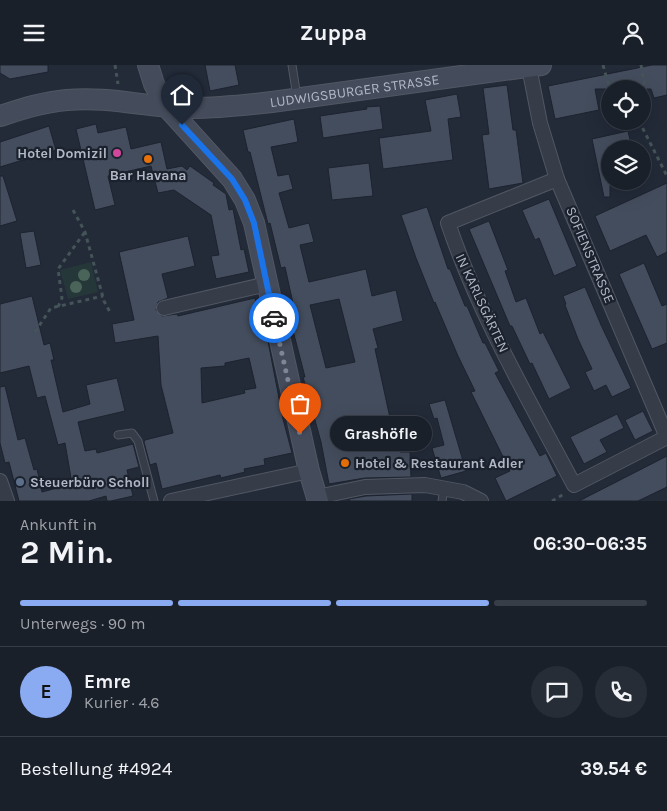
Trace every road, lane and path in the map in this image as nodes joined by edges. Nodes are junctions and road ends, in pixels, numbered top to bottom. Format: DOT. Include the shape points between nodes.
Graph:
graph roads {
  1 [pos="148,65"];
  2 [pos="292,65"];
  3 [pos="603,65"];
  4 [pos="641,65"];
  5 [pos="535,66"];
  6 [pos="458,71"];
  7 [pos="607,80"];
  8 [pos="644,80"];
  9 [pos="298,99"];
  10 [pos="166,106"];
  11 [pos="0,116"];
  12 [pos="644,130"];
  13 [pos="667,176"];
  14 [pos="557,179"];
  15 [pos="72,210"];
  16 [pos="85,232"];
  17 [pos="267,284"];
  18 [pos="103,296"];
  19 [pos="58,307"];
  20 [pos="164,308"];
  21 [pos="111,314"];
  22 [pos="36,332"];
  23 [pos="118,435"];
  24 [pos="667,437"];
  25 [pos="308,471"];
  26 [pos="0,481"];
  27 [pos="443,495"];
  28 [pos="562,496"];
  29 [pos="317,499"];
  30 [pos="7,501"];
  31 [pos="154,501"];
  32 [pos="170,501"];
  33 [pos="481,501"];
  34 [pos="552,501"];
  1 -- 10 [label="main road"];
  2 -- 9 [label="lane"];
  3 -- 7 [label="path"];
  4 -- 8 [label="path"];
  5 -- 6 [label="main road, LUDWIGSBURGER STRASSE"];
  5 -- 14 [label="street, SOFIENSTRASSE" via="540,123"];
  6 -- 9 [label="main road, LUDWIGSBURGER STRASSE"];
  9 -- 10 [label="main road, LUDWIGSBURGER STRASSE" via="232,107"];
  10 -- 11 [label="main road, LUDWIGSBURGER STRASSE" via="68,100"];
  10 -- 17 [label="main road" via="232,179 245,200 254,223"];
  12 -- 13 [label="path"];
  14 -- 24 [label="street, SOFIENSTRASSE"];
  14 -- 24 [label="street, IN KARLSGÄRTEN" via="448,223 458,254 489,323 574,485"];
  15 -- 16 [label="path"];
  16 -- 18 [label="path"];
  16 -- 19 [label="path" via="58,269 62,298"];
  17 -- 20 [label="street"];
  17 -- 25 [label="main road"];
  18 -- 19 [label="path"];
  18 -- 21 [label="path"];
  19 -- 22 [label="path" via="52,308"];
  23 -- 31 [label="lane" via="132,433 138,441"];
  25 -- 29 [label="main road"];
  25 -- 32 [label="street"];
  26 -- 30 [label="street"];
  27 -- 29 [label="street" via="425,485 365,487"];
  27 -- 33 [label="street" via="463,492"];
  28 -- 34 [label="path"];
}
